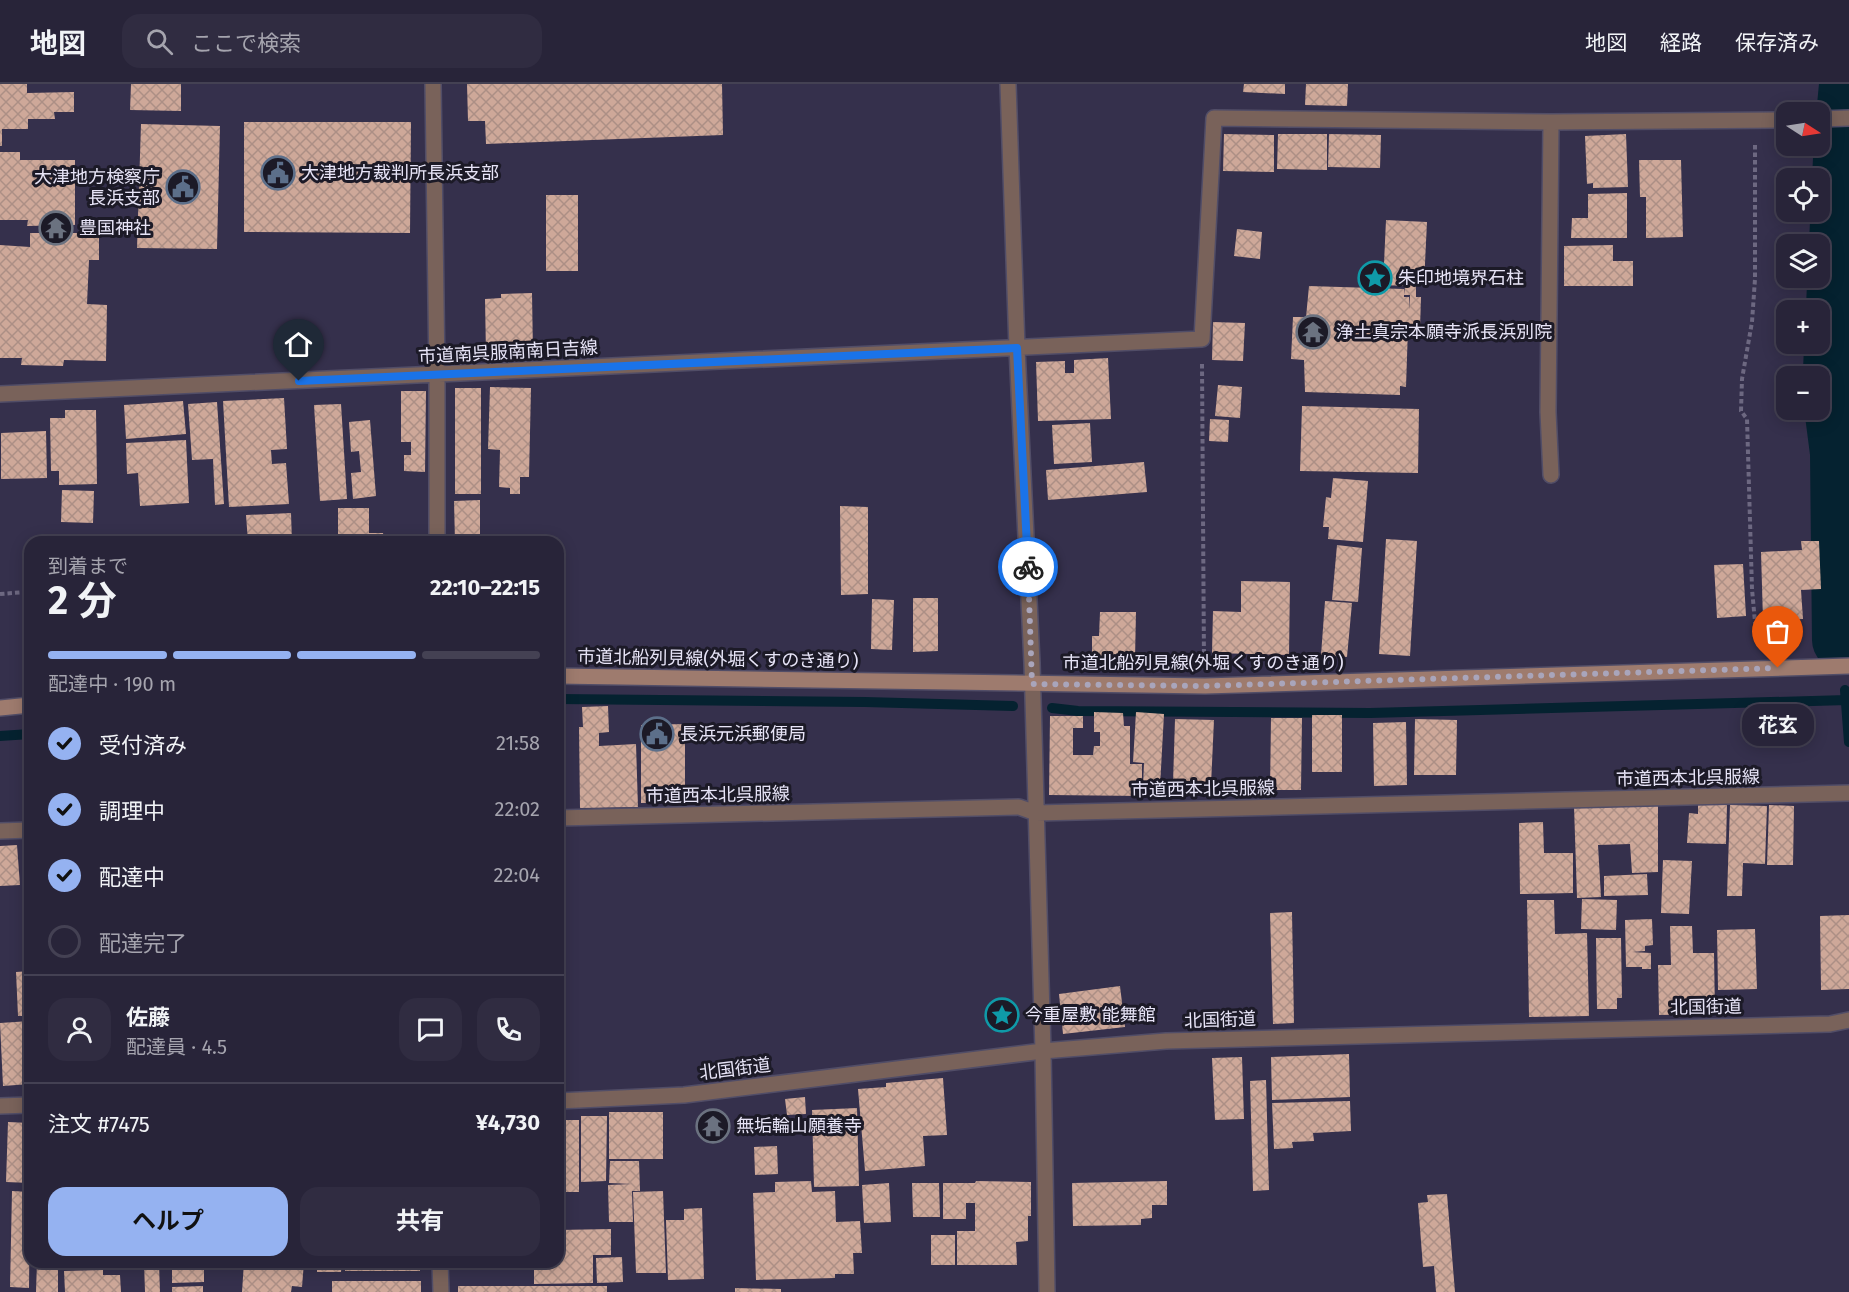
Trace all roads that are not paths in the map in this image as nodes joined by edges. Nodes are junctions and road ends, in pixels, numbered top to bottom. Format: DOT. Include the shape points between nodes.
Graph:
graph roads {
  1 [pos="433,84"];
  2 [pos="1008,84"];
  3 [pos="1776,120"];
  4 [pos="1551,122"];
  5 [pos="1017,348"];
  6 [pos="437,374"];
  7 [pos="0,394"];
  8 [pos="1551,475"];
  9 [pos="437,536"];
  10 [pos="1849,666"];
  11 [pos="564,676"];
  12 [pos="1032,684"];
  13 [pos="24,706"];
  14 [pos="0,708"];
  15 [pos="1849,793"];
  16 [pos="1036,813"];
  17 [pos="564,818"];
  18 [pos="24,830"];
  19 [pos="0,831"];
  20 [pos="1849,1020"];
  21 [pos="1043,1051"];
  22 [pos="564,1101"];
  23 [pos="24,1105"];
  24 [pos="0,1106"];
  25 [pos="440,1268"];
  26 [pos="441,1292"];
  27 [pos="1047,1292"];
  1 -- 6 [label="street"];
  2 -- 5 [label="street"];
  3 -- 4 [label="street"];
  4 -- 5 [label="street, 市道南呉服南南日吉線" via="1214,118 1202,339"];
  4 -- 8 [label="street" via="1548,412"];
  5 -- 6 [label="street, 市道南呉服南南日吉線"];
  5 -- 12 [label="street"];
  6 -- 7 [label="street, 市道南呉服南南日吉線"];
  6 -- 9 [label="street"];
  10 -- 12 [label="street, 市道北船列見線(外堀くすのき通り)" via="1205,686"];
  11 -- 12 [label="street, 市道北船列見線(外堀くすのき通り)"];
  12 -- 16 [label="street"];
  13 -- 14 [label="street"];
  15 -- 16 [label="street, 市道西本北呉服線"];
  16 -- 17 [label="street, 市道西本北呉服線" via="1019,807"];
  16 -- 21 [label="street"];
  18 -- 19 [label="street"];
  20 -- 21 [label="street, 北国街道" via="1830,1024 1166,1041"];
  21 -- 22 [label="street, 北国街道" via="684,1095"];
  21 -- 27 [label="street"];
  23 -- 24 [label="street"];
  25 -- 26 [label="street"];
}
